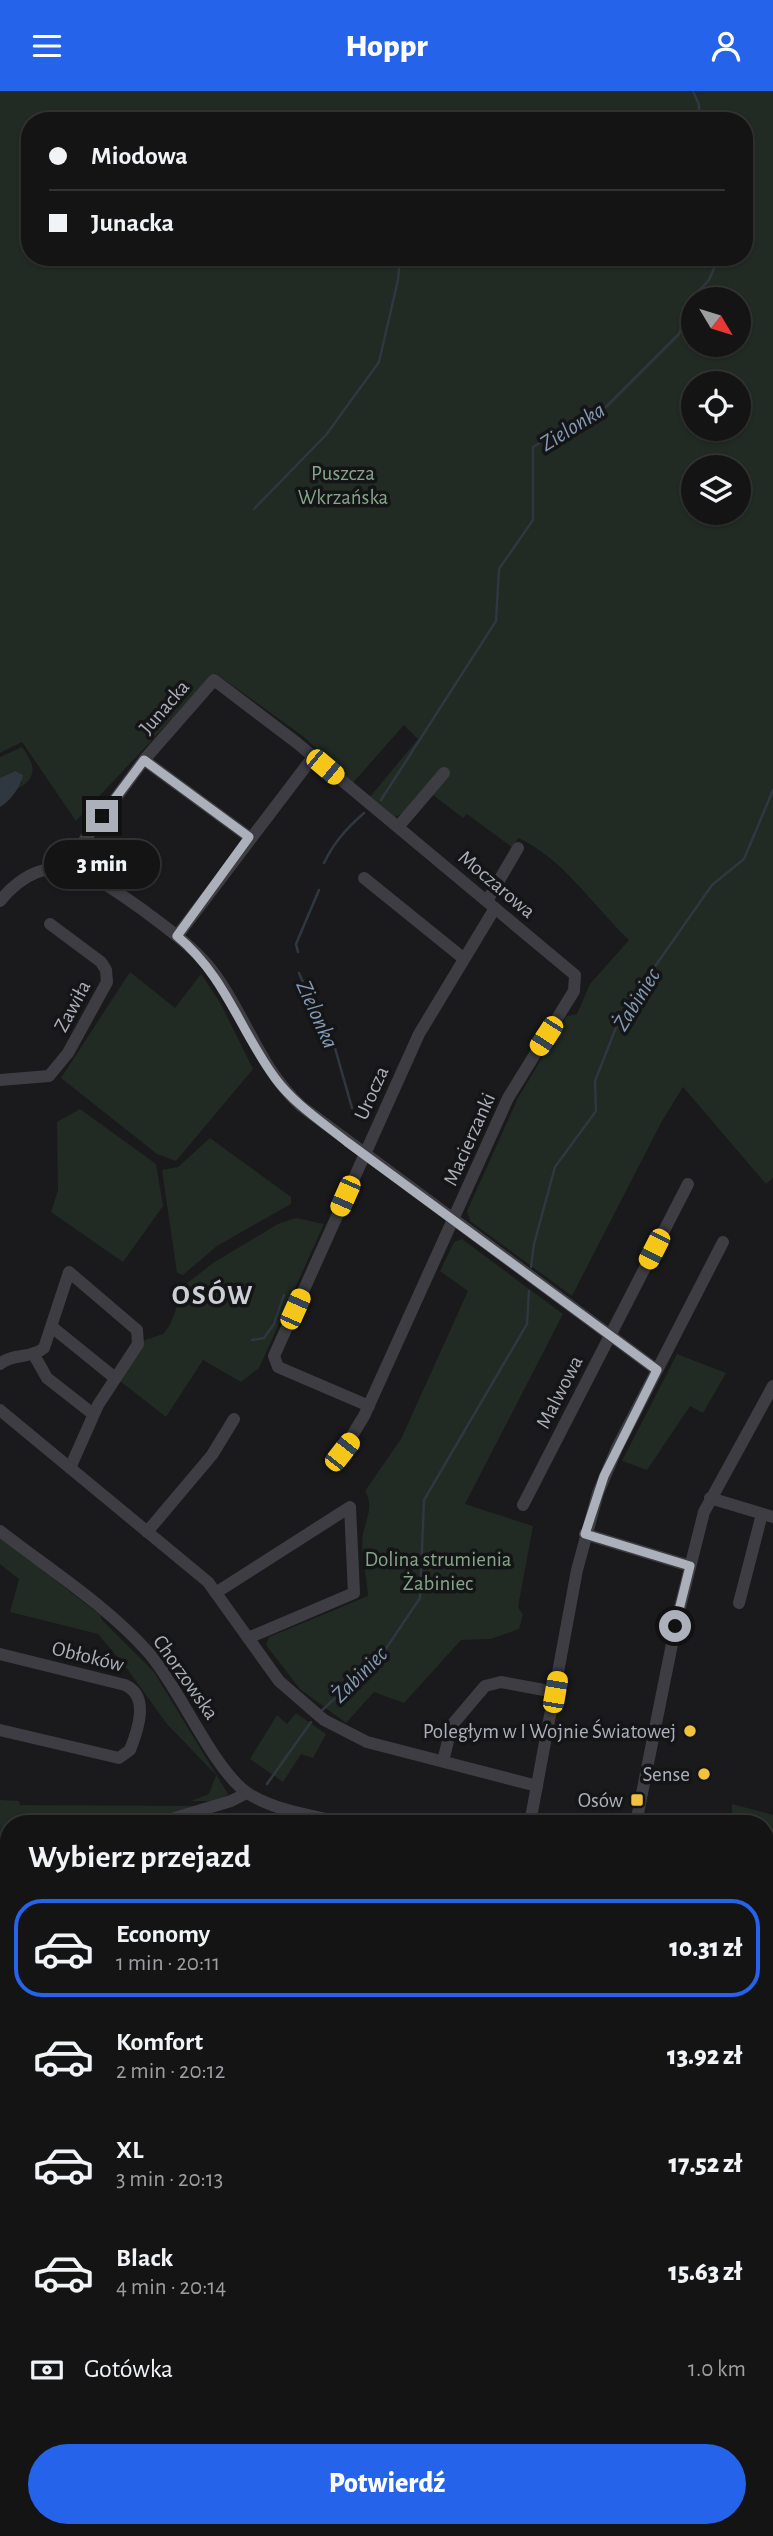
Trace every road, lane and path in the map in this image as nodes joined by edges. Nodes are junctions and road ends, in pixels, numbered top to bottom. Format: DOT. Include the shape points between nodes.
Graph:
graph roads {
  1 [pos="214,680"];
  2 [pos="313,757"];
  3 [pos="144,760"];
  4 [pos="444,773"];
  5 [pos="398,827"];
  6 [pos="249,837"];
  7 [pos="518,848"];
  8 [pos="68,868"];
  9 [pos="364,878"];
  10 [pos="0,901"];
  11 [pos="491,905"];
  12 [pos="50,924"];
  13 [pos="177,936"];
  14 [pos="463,958"];
  15 [pos="571,971"];
  16 [pos="0,1080"];
  17 [pos="364,1155"];
  18 [pos="688,1184"];
  19 [pos="454,1221"];
  20 [pos="723,1242"];
  21 [pos="52,1327"];
  22 [pos="610,1336"];
  23 [pos="34,1355"];
  24 [pos="0,1364"];
  25 [pos="657,1370"];
  26 [pos="115,1378"];
  27 [pos="773,1386"];
  28 [pos="369,1406"];
  29 [pos="0,1410"];
  30 [pos="93,1414"];
  31 [pos="234,1419"];
  32 [pos="342,1452"];
  33 [pos="69,1468"];
  34 [pos="710,1497"];
  35 [pos="523,1505"];
  36 [pos="768,1515"];
  37 [pos="0,1531"];
  38 [pos="147,1532"];
  39 [pos="585,1534"];
  40 [pos="690,1566"];
  41 [pos="217,1592"];
  42 [pos="739,1604"];
  43 [pos="248,1638"];
  44 [pos="0,1654"];
  45 [pos="555,1692"];
  46 [pos="0,1730"];
  47 [pos="443,1761"];
  48 [pos="537,1786"];
  49 [pos="247,1793"];
  50 [pos="185,1815"];
  51 [pos="314,1815"];
  52 [pos="532,1815"];
  53 [pos="638,1815"];
  1 -- 2 [label="street, Moczarowa"];
  1 -- 3 [label="street, Junacka"];
  2 -- 5 [label="street, Moczarowa"];
  2 -- 6 [label="street"];
  3 -- 6 [label="street"];
  3 -- 8 [label="street, Junacka"];
  4 -- 5 [label="street"];
  5 -- 11 [label="street, Moczarowa"];
  6 -- 13 [label="street"];
  7 -- 11 [label="street, Urocza"];
  8 -- 10 [label="street" via="29,877"];
  8 -- 13 [label="street" via="97,879"];
  9 -- 14 [label="street"];
  11 -- 14 [label="street, Urocza"];
  11 -- 15 [label="street, Moczarowa"];
  12 -- 16 [label="street, Zawiła" via="101,962 107,982 68,1053 49,1076"];
  13 -- 17 [label="street" via="221,984 281,1086"];
  14 -- 17 [label="street, Urocza" via="419,1034"];
  15 -- 19 [label="street, Macierzanki" via="576,980 574,991 515,1086"];
  17 -- 19 [label="street"];
  17 -- 28 [label="street, Urocza" via="274,1356 275,1364"];
  18 -- 22 [label="street, Malwowa"];
  19 -- 22 [label="street"];
  19 -- 28 [label="street, Macierzanki"];
  20 -- 25 [label="street"];
  21 -- 23 [label="street" via="46,1345"];
  21 -- 26 [label="street"];
  21 -- 26 [label="street" via="69,1272 140,1335"];
  22 -- 25 [label="street"];
  22 -- 35 [label="street, Malwowa"];
  23 -- 24 [label="street" via="8,1358"];
  23 -- 30 [label="street" via="47,1378"];
  25 -- 39 [label="street" via="604,1476"];
  26 -- 30 [label="street"];
  27 -- 34 [label="street"];
  28 -- 32 [label="street, Macierzanki"];
  29 -- 33 [label="street"];
  30 -- 33 [label="street"];
  31 -- 38 [label="street" via="212,1455"];
  33 -- 38 [label="street"];
  34 -- 36 [label="street"];
  34 -- 40 [label="street"];
  36 -- 42 [label="street"];
  37 -- 49 [label="street, Chorzowska" via="139,1642 169,1679 228,1773"];
  38 -- 41 [label="street"];
  39 -- 40 [label="street"];
  39 -- 45 [label="street"];
  40 -- 53 [label="street"];
  41 -- 43 [label="street"];
  41 -- 43 [label="street" via="356,1503 354,1593"];
  43 -- 47 [label="street" via="288,1690 330,1724 367,1742"];
  44 -- 46 [label="street, Obłoków" via="125,1685 137,1692 141,1704 130,1750 118,1758"];
  45 -- 47 [label="street" via="501,1682 485,1686 452,1725"];
  45 -- 48 [label="street"];
  47 -- 48 [label="street"];
  48 -- 52 [label="street"];
  49 -- 50 [label="street"];
  49 -- 51 [label="street, Chorzowska"];
}
